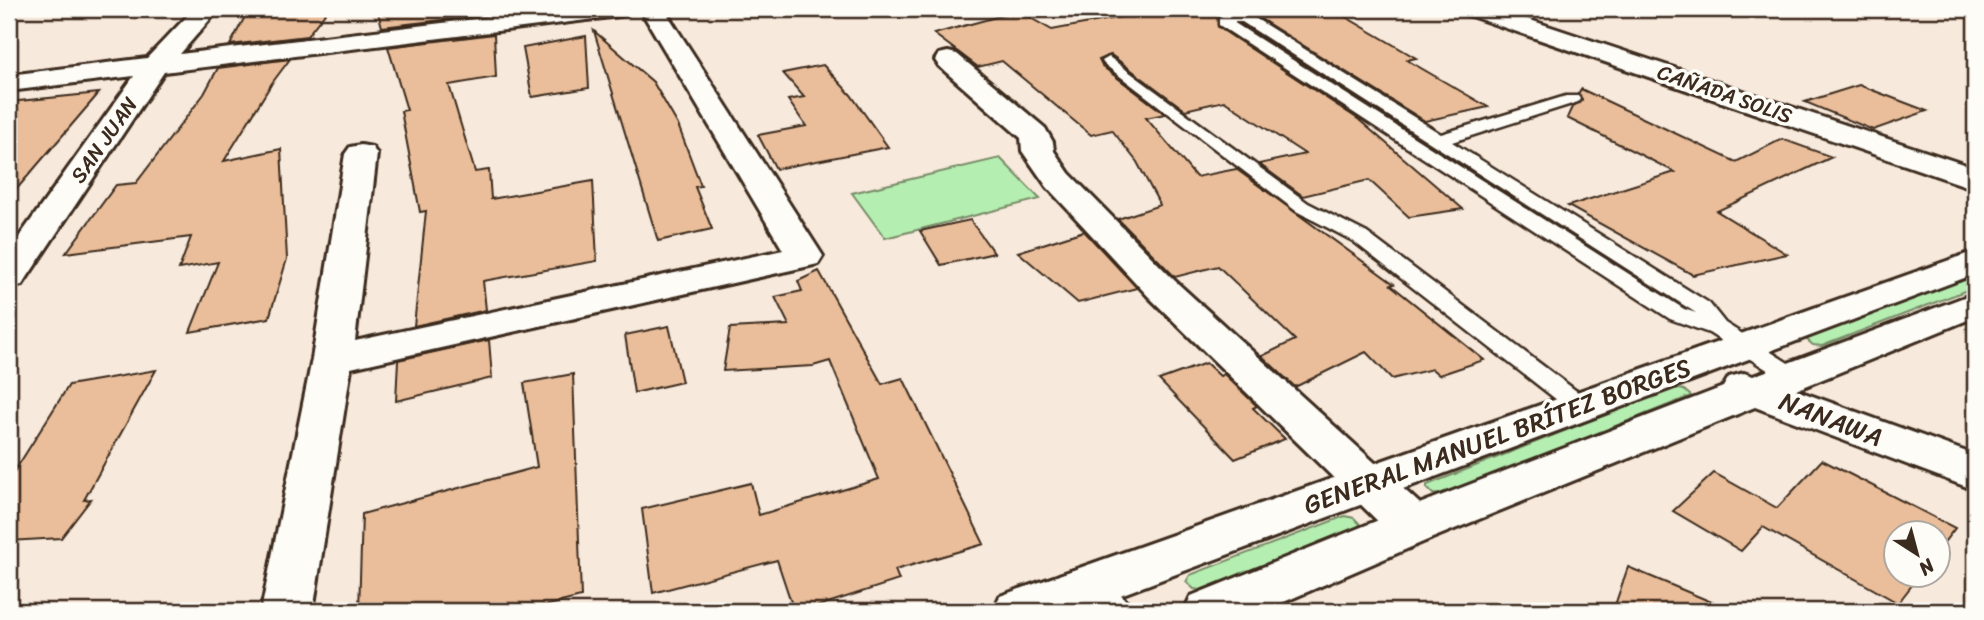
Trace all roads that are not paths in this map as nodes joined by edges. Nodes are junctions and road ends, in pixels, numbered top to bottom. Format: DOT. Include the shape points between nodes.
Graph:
graph roads {
  1 [pos="207,9"];
  2 [pos="619,9"];
  3 [pos="652,9"];
  4 [pos="1474,9"];
  5 [pos="948,60"];
  6 [pos="1109,61"];
  7 [pos="155,66"];
  8 [pos="9,83"];
  9 [pos="1572,99"];
  10 [pos="1440,140"];
  11 [pos="361,154"];
  12 [pos="1975,179"];
  13 [pos="1975,262"];
  14 [pos="9,277"];
  15 [pos="1975,304"];
  16 [pos="1730,337"];
  17 [pos="332,359"];
  18 [pos="1686,366"];
  19 [pos="1775,383"];
  20 [pos="1579,405"];
  21 [pos="1975,473"];
  22 [pos="1367,484"];
  23 [pos="1413,526"];
  24 [pos="1091,601"];
  25 [pos="287,611"];
  26 [pos="1019,611"];
  27 [pos="1210,611"];
  1 -- 7 [label="street, SAN JUAN"];
  2 -- 7 [label="street"];
  3 -- 17 [label="street" via="805,256"];
  4 -- 12 [label="street, CAÑADA SOLIS"];
  5 -- 22 [label="street" via="1025,124 1058,180 1161,288"];
  6 -- 20 [label="lane" via="1302,206 1360,237"];
  7 -- 8 [label="street"];
  7 -- 14 [label="street, SAN JUAN"];
  9 -- 10 [label="lane"];
  10 -- 16 [label="lane" via="1702,307"];
  10 -- 16 [label="lane" via="1245,18 1226,18 1224,22 1676,314"];
  11 -- 17 [label="street"];
  13 -- 16 [label="street, GENERAL MANUEL BRÍTEZ BORGES"];
  15 -- 19 [label="street, GENERAL MANUEL BRÍTEZ BORGES"];
  16 -- 18 [label="street, GENERAL MANUEL BRÍTEZ BORGES"];
  16 -- 19 [label="lane"];
  17 -- 25 [label="street"];
  18 -- 19 [label="street, NANAWA"];
  18 -- 20 [label="street, GENERAL MANUEL BRÍTEZ BORGES"];
  19 -- 21 [label="street, NANAWA"];
  19 -- 23 [label="street, GENERAL MANUEL BRÍTEZ BORGES"];
  20 -- 22 [label="street, GENERAL MANUEL BRÍTEZ BORGES"];
  22 -- 23 [label="street"];
  22 -- 24 [label="street, GENERAL MANUEL BRÍTEZ BORGES"];
  23 -- 27 [label="street, GENERAL MANUEL BRÍTEZ BORGES"];
  24 -- 26 [label="street, GENERAL MANUEL BRÍTEZ BORGES"];
}
